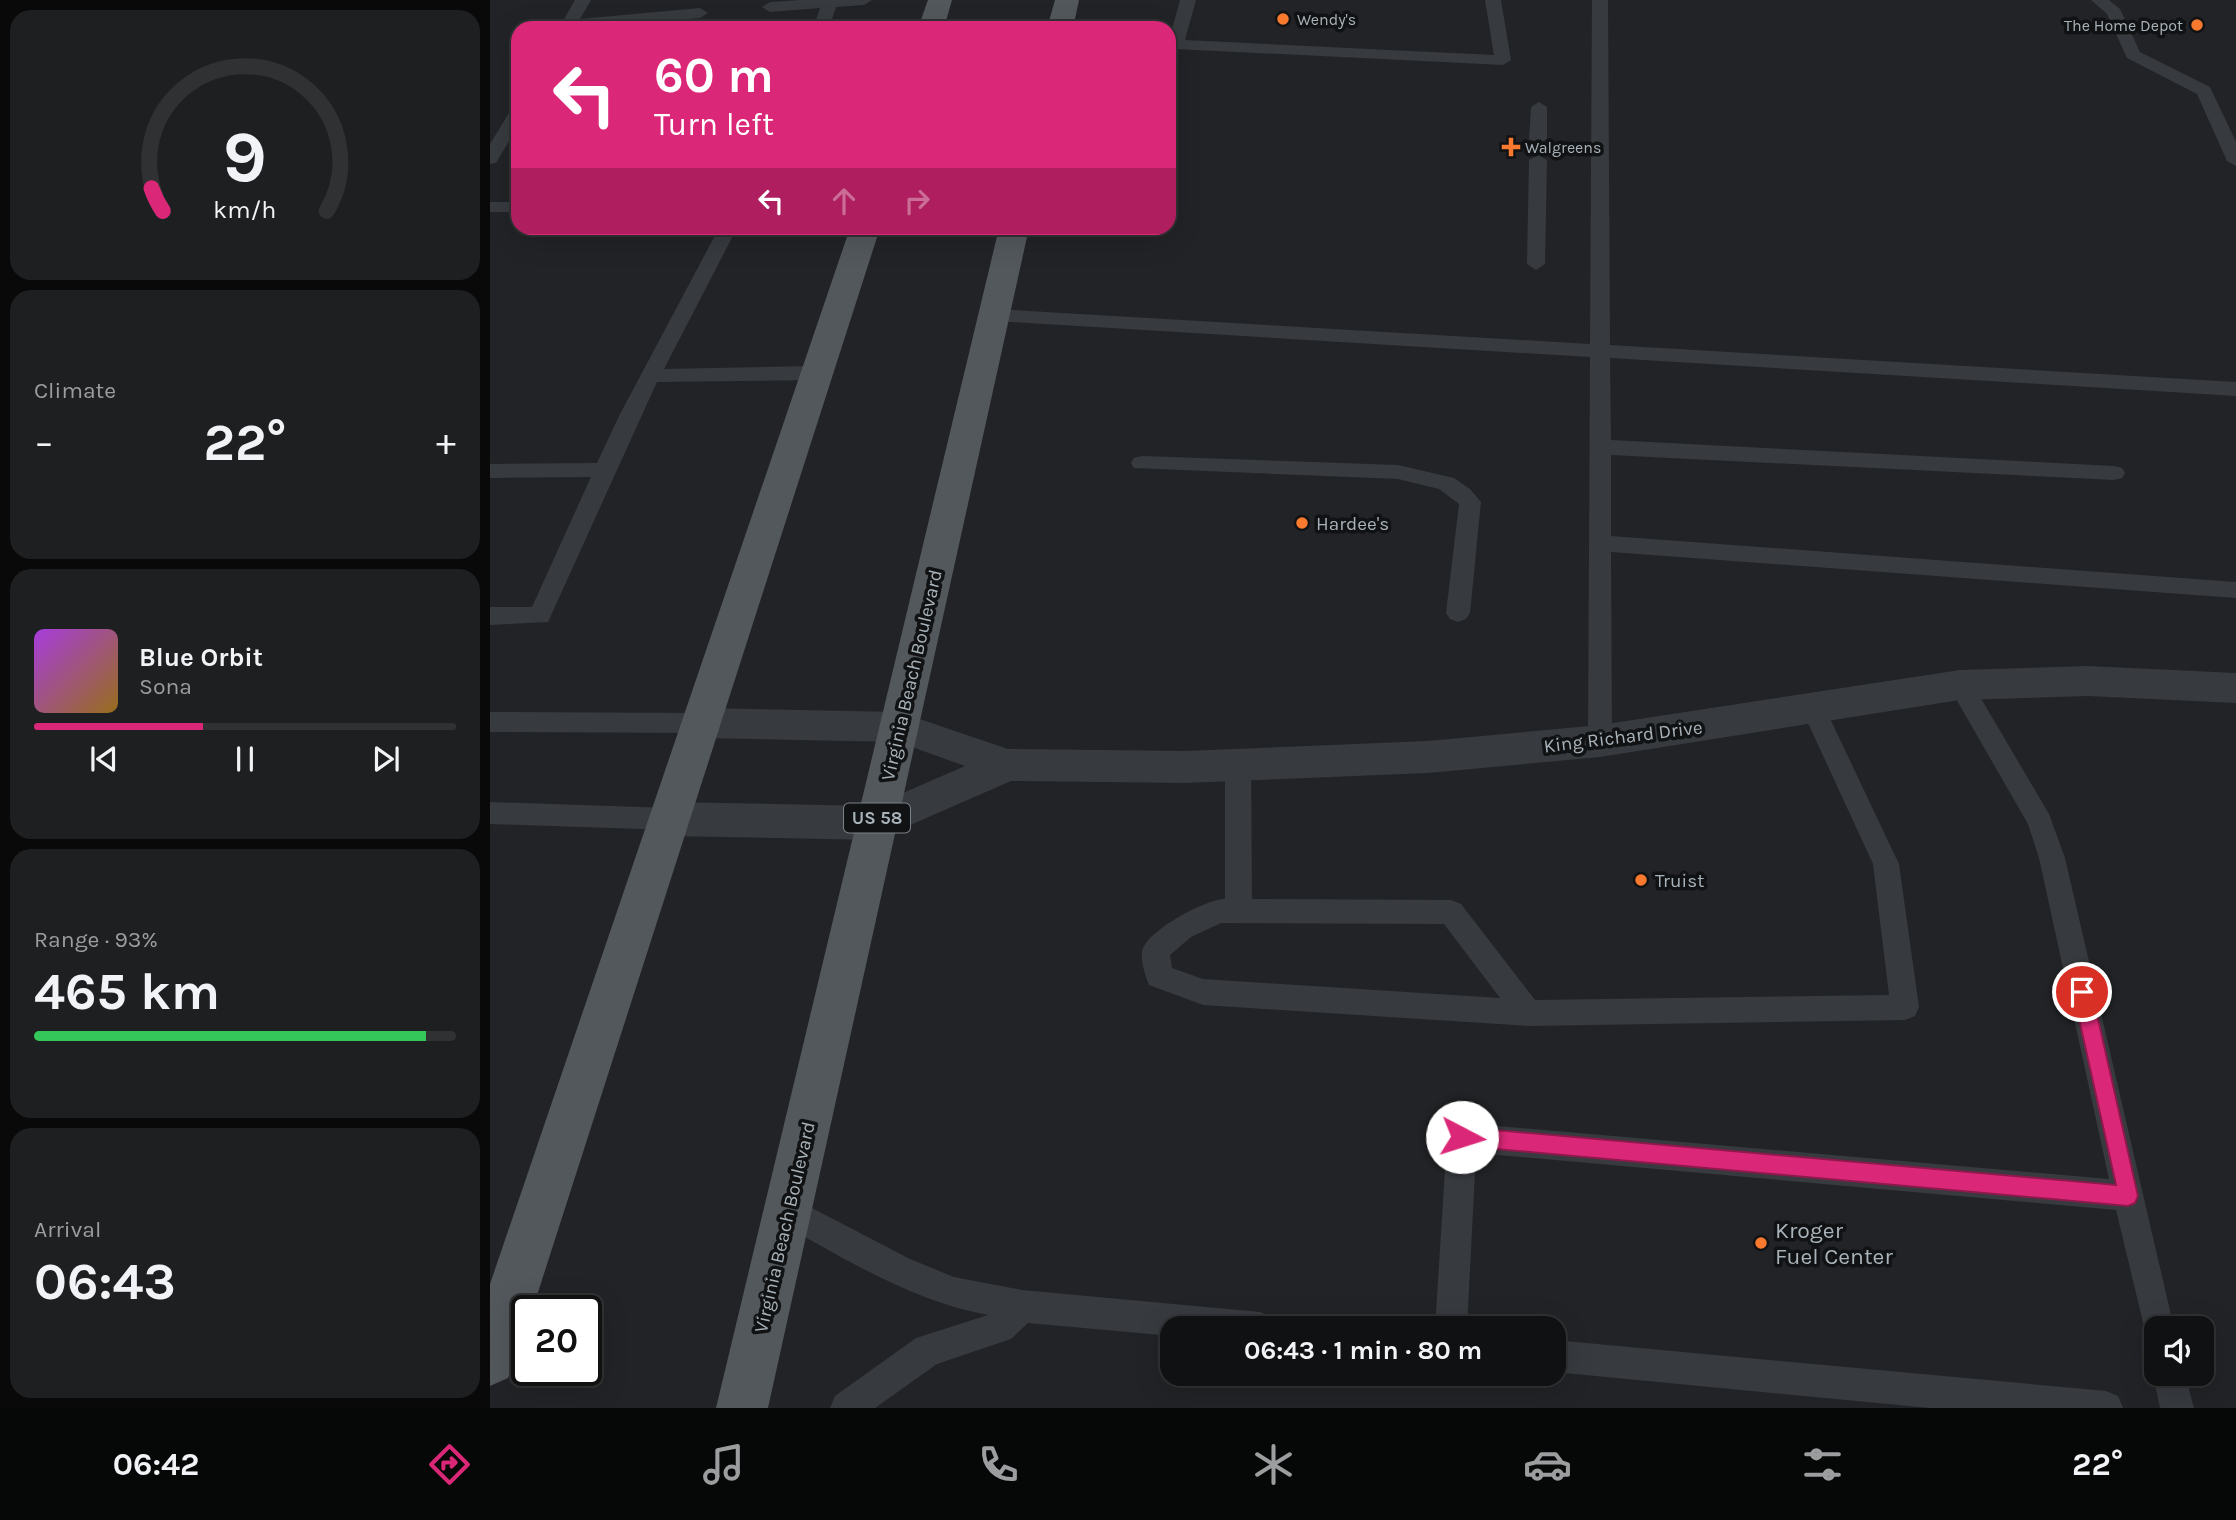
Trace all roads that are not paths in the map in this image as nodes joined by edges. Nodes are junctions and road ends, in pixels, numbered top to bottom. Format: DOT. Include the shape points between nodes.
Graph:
graph roads {
  1 [pos="583,0"];
  2 [pos="864,0"];
  3 [pos="940,0"];
  4 [pos="1067,0"];
  5 [pos="1188,0"];
  6 [pos="1485,0"];
  7 [pos="1495,0"];
  8 [pos="1600,0"];
  9 [pos="2099,0"];
  10 [pos="830,1"];
  11 [pos="770,7"];
  12 [pos="700,13"];
  13 [pos="571,21"];
  14 [pos="624,21"];
  15 [pos="823,21"];
  16 [pos="933,21"];
  17 [pos="1062,21"];
  18 [pos="1176,32"];
  19 [pos="1176,43"];
  20 [pos="1539,107"];
  21 [pos="511,124"];
  22 [pos="1538,139"];
  23 [pos="490,159"];
  24 [pos="1538,160"];
  25 [pos="2236,160"];
  26 [pos="490,207"];
  27 [pos="511,207"];
  28 [pos="725,235"];
  29 [pos="863,235"];
  30 [pos="1012,235"];
  31 [pos="1536,264"];
  32 [pos="995,315"];
  33 [pos="1600,351"];
  34 [pos="816,373"];
  35 [pos="650,376"];
  36 [pos="2236,389"];
  37 [pos="1600,447"];
  38 [pos="1142,463"];
  39 [pos="605,470"];
  40 [pos="490,471"];
  41 [pos="2114,473"];
  42 [pos="1600,543"];
  43 [pos="2236,590"];
  44 [pos="1458,613"];
  45 [pos="490,616"];
  46 [pos="1960,685"];
  47 [pos="2236,688"];
  48 [pos="1813,708"];
  49 [pos="490,722"];
  50 [pos="703,723"];
  51 [pos="899,727"];
  52 [pos="1600,741"];
  53 [pos="1007,765"];
  54 [pos="1238,765"];
  55 [pos="490,813"];
  56 [pos="670,819"];
  57 [pos="876,823"];
  58 [pos="1239,911"];
  59 [pos="1528,1013"];
  60 [pos="2128,1196"];
  61 [pos="787,1210"];
  62 [pos="1022,1306"];
  63 [pos="1452,1316"];
  64 [pos="2155,1316"];
  65 [pos="1160,1319"];
  66 [pos="1566,1357"];
  67 [pos="490,1360"];
  68 [pos="2172,1386"];
  69 [pos="742,1408"];
  70 [pos="847,1408"];
  71 [pos="2106,1408"];
  72 [pos="2177,1408"];
  1 -- 13 [label="lane"];
  2 -- 10 [label="lane"];
  3 -- 16 [label="main road"];
  4 -- 17 [label="main road"];
  5 -- 18 [label="lane"];
  6 -- 7 [label="lane"];
  7 -- 19 [label="lane" via="1503,60"];
  8 -- 33 [label="lane"];
  9 -- 25 [label="lane" via="2114,12 2133,55 2204,91"];
  10 -- 11 [label="lane"];
  10 -- 15 [label="lane"];
  12 -- 14 [label="lane"];
  20 -- 22 [label="lane"];
  21 -- 23 [label="lane"];
  24 -- 31 [label="lane"];
  26 -- 27 [label="lane"];
  28 -- 35 [label="lane"];
  29 -- 34 [label="main road"];
  30 -- 32 [label="main road, Virginia Beach Boulevard / US 58"];
  32 -- 33 [label="lane"];
  32 -- 51 [label="main road, Virginia Beach Boulevard / US 58"];
  33 -- 36 [label="lane"];
  33 -- 37 [label="lane"];
  34 -- 35 [label="lane"];
  34 -- 50 [label="main road"];
  35 -- 39 [label="lane"];
  37 -- 41 [label="lane"];
  37 -- 42 [label="lane"];
  38 -- 44 [label="lane" via="1398,472 1457,486 1470,502"];
  39 -- 40 [label="lane"];
  39 -- 45 [label="lane" via="540,616"];
  42 -- 43 [label="lane"];
  42 -- 52 [label="lane"];
  46 -- 47 [label="street, King Richard Drive" via="2088,681"];
  46 -- 48 [label="street, King Richard Drive"];
  46 -- 60 [label="lane" via="2040,822 2052,858"];
  48 -- 52 [label="street, King Richard Drive"];
  48 -- 59 [label="lane" via="1886,864 1905,1007"];
  49 -- 50 [label="lane"];
  50 -- 51 [label="street, King Richard Drive"];
  50 -- 56 [label="main road"];
  51 -- 53 [label="street, King Richard Drive"];
  51 -- 57 [label="main road, Virginia Beach Boulevard / US 58"];
  52 -- 54 [label="street, King Richard Drive" via="1427,757"];
  53 -- 54 [label="street, King Richard Drive"];
  53 -- 57 [label="street, King Richard Drive"];
  54 -- 58 [label="lane"];
  55 -- 56 [label="lane"];
  56 -- 57 [label="street, King Richard Drive"];
  56 -- 67 [label="main road"];
  57 -- 61 [label="main road, Virginia Beach Boulevard / US 58"];
  58 -- 59 [label="lane" via="1451,912"];
  58 -- 59 [label="lane" via="1219,911 1181,929 1156,951 1159,976 1203,992"];
  60 -- 63 [label="lane" via="1462,1137"];
  60 -- 64 [label="lane"];
  61 -- 62 [label="lane" via="900,1271 954,1293"];
  61 -- 69 [label="main road, Virginia Beach Boulevard / US 58"];
  62 -- 65 [label="lane"];
  62 -- 70 [label="lane" via="1000,1328 928,1350"];
  66 -- 71 [label="lane"];
  68 -- 72 [label="lane"];
}
